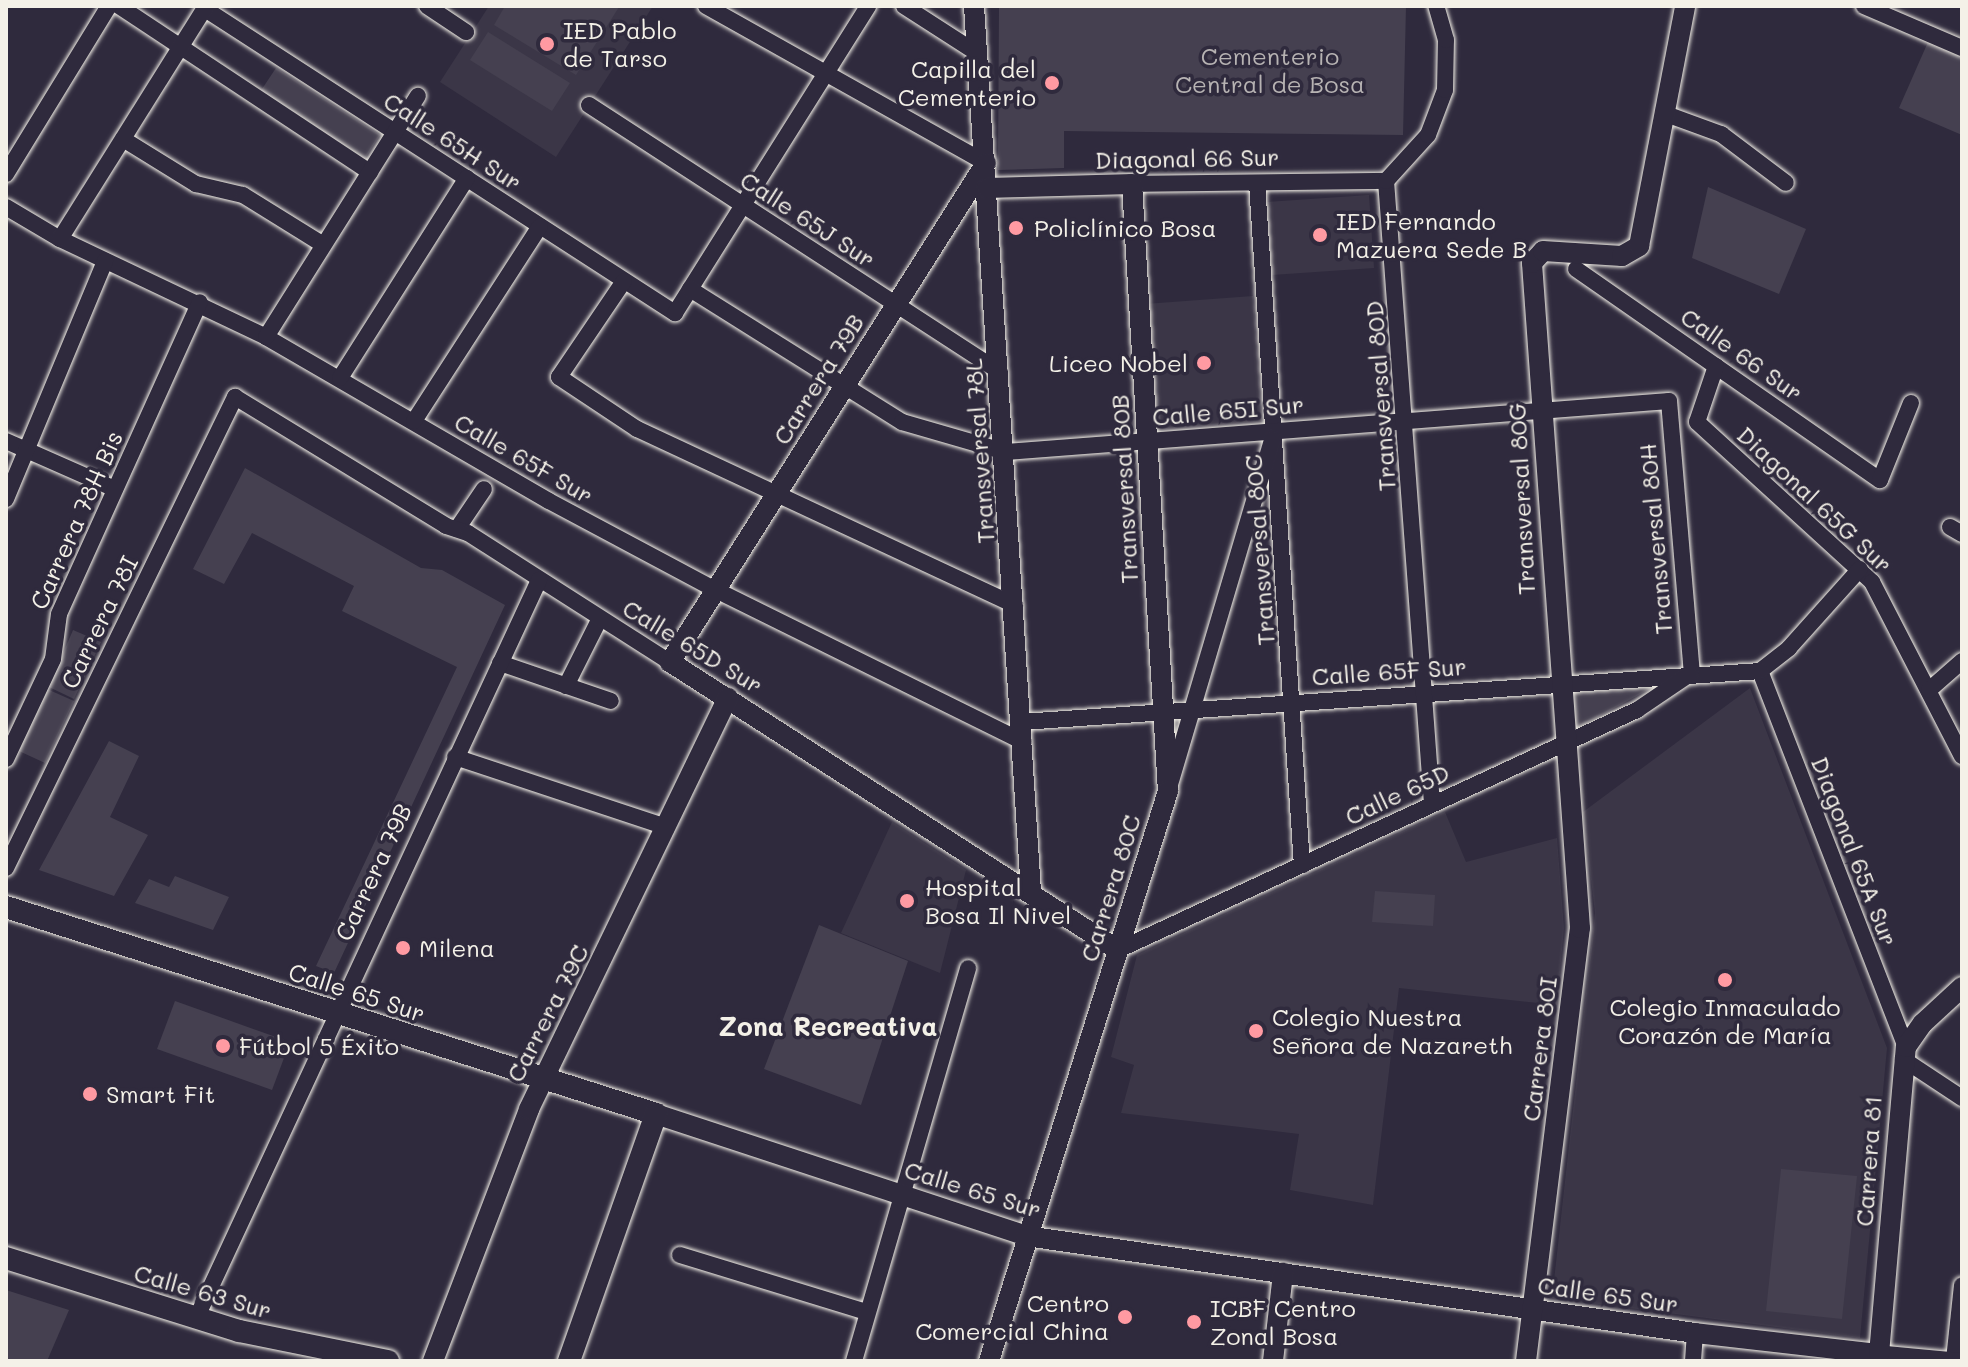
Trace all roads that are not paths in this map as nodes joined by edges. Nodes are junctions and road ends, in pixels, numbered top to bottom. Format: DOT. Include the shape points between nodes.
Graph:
graph roads {
  1 [pos="109,6"];
  2 [pos="119,6"];
  3 [pos="427,6"];
  4 [pos="706,6"];
  5 [pos="868,6"];
  6 [pos="904,6"];
  7 [pos="974,6"];
  8 [pos="1436,6"];
  9 [pos="1685,6"];
  10 [pos="1864,6"];
  11 [pos="206,7"];
  12 [pos="466,32"];
  13 [pos="181,47"];
  14 [pos="1962,48"];
  15 [pos="977,53"];
  16 [pos="826,73"];
  17 [pos="418,96"];
  18 [pos="589,105"];
  19 [pos="1666,114"];
  20 [pos="395,132"];
  21 [pos="123,139"];
  22 [pos="986,163"];
  23 [pos="370,172"];
  24 [pos="6,174"];
  25 [pos="467,178"];
  26 [pos="1386,181"];
  27 [pos="1257,183"];
  28 [pos="1786,183"];
  29 [pos="1132,184"];
  30 [pos="987,188"];
  31 [pos="743,205"];
  32 [pos="6,207"];
  33 [pos="540,226"];
  34 [pos="60,239"];
  35 [pos="322,244"];
  36 [pos="105,261"];
  37 [pos="1576,269"];
  38 [pos="624,281"];
  39 [pos="690,289"];
  40 [pos="200,302"];
  41 [pos="896,305"];
  42 [pos="266,337"];
  43 [pos="1716,366"];
  44 [pos="1000,372"];
  45 [pos="340,378"];
  46 [pos="844,387"];
  47 [pos="235,397"];
  48 [pos="1669,401"];
  49 [pos="1911,403"];
  50 [pos="1542,408"];
  51 [pos="1406,419"];
  52 [pos="414,421"];
  53 [pos="1697,422"];
  54 [pos="1275,430"];
  55 [pos="1147,440"];
  56 [pos="6,441"];
  57 [pos="27,451"];
  58 [pos="1006,452"];
  59 [pos="115,489"];
  60 [pos="484,489"];
  61 [pos="778,491"];
  62 [pos="6,499"];
  63 [pos="457,529"];
  64 [pos="1860,569"];
  65 [pos="539,580"];
  66 [pos="716,590"];
  67 [pos="1015,605"];
  68 [pos="599,620"];
  69 [pos="1962,661"];
  70 [pos="670,662"];
  71 [pos="500,663"];
  72 [pos="1760,671"];
  73 [pos="1692,674"];
  74 [pos="1558,682"];
  75 [pos="566,686"];
  76 [pos="1929,690"];
  77 [pos="1425,692"];
  78 [pos="728,698"];
  79 [pos="611,701"];
  80 [pos="1293,702"];
  81 [pos="1193,709"];
  82 [pos="1164,711"];
  83 [pos="1022,732"];
  84 [pos="1564,743"];
  85 [pos="1962,756"];
  86 [pos="455,757"];
  87 [pos="6,759"];
  88 [pos="1168,791"];
  89 [pos="1432,804"];
  90 [pos="667,827"];
  91 [pos="1302,866"];
  92 [pos="6,868"];
  93 [pos="1031,893"];
  94 [pos="6,907"];
  95 [pos="1118,950"];
  96 [pos="968,968"];
  97 [pos="1962,987"];
  98 [pos="336,1013"];
  99 [pos="1904,1053"];
  100 [pos="545,1079"];
  101 [pos="1962,1098"];
  102 [pos="656,1114"];
  103 [pos="903,1195"];
  104 [pos="1026,1236"];
  105 [pos="680,1255"];
  106 [pos="6,1258"];
  107 [pos="1283,1273"];
  108 [pos="1962,1285"];
  109 [pos="1532,1309"];
  110 [pos="867,1312"];
  111 [pos="196,1319"];
  112 [pos="1695,1333"];
  113 [pos="1797,1353"];
  114 [pos="1879,1358"];
  115 [pos="1954,1360"];
  116 [pos="388,1361"];
  117 [pos="433,1361"];
  118 [pos="569,1361"];
  119 [pos="854,1361"];
  120 [pos="989,1361"];
  121 [pos="1273,1361"];
  122 [pos="1526,1361"];
  123 [pos="1693,1361"];
  124 [pos="1961,1361"];
  1 -- 24 [label="street"];
  2 -- 13 [label="street"];
  3 -- 12 [label="street"];
  4 -- 16 [label="street"];
  5 -- 16 [label="street"];
  6 -- 15 [label="street"];
  7 -- 15 [label="street, Transversal 78L"];
  8 -- 26 [label="street" via="1446,40 1445,90 1428,135"];
  9 -- 19 [label="street"];
  10 -- 14 [label="street"];
  11 -- 13 [label="street"];
  11 -- 20 [label="street, Calle 65H Sur"];
  13 -- 21 [label="street"];
  13 -- 23 [label="street"];
  15 -- 22 [label="street, Transversal 78L"];
  16 -- 22 [label="street"];
  16 -- 31 [label="street"];
  17 -- 20 [label="street"];
  18 -- 31 [label="street, Calle 65J Sur"];
  19 -- 28 [label="street" via="1721,134"];
  19 -- 50 [label="street, Transversal 80G" via="1643,239 1634,251 1622,256 1537,252 1532,263"];
  20 -- 23 [label="street"];
  20 -- 25 [label="street, Calle 65H Sur"];
  21 -- 34 [label="street"];
  21 -- 35 [label="street" via="196,184 243,195"];
  22 -- 30 [label="street, Transversal 78L"];
  22 -- 41 [label="street, Carrera 79B"];
  23 -- 35 [label="street"];
  25 -- 33 [label="street, Calle 65H Sur"];
  25 -- 45 [label="street"];
  26 -- 27 [label="street, Diagonal 66 Sur"];
  26 -- 51 [label="street, Transversal 80D"];
  27 -- 29 [label="street, Diagonal 66 Sur"];
  27 -- 54 [label="street, Transversal 80C"];
  29 -- 30 [label="street, Diagonal 66 Sur"];
  29 -- 55 [label="street, Transversal 80B"];
  30 -- 44 [label="street, Transversal 78L"];
  31 -- 39 [label="street"];
  31 -- 41 [label="street, Calle 65J Sur"];
  32 -- 34 [label="street, Calle 65F Sur"];
  33 -- 38 [label="street, Calle 65H Sur"];
  33 -- 52 [label="street"];
  34 -- 36 [label="street, Calle 65F Sur"];
  35 -- 42 [label="street"];
  36 -- 40 [label="street, Calle 65F Sur"];
  36 -- 57 [label="street"];
  37 -- 43 [label="street, Calle 66 Sur"];
  38 -- 39 [label="street, Calle 65H Sur" via="675,313"];
  38 -- 61 [label="street" via="559,377 637,429"];
  39 -- 46 [label="street, Calle 65I Sur"];
  40 -- 42 [label="street, Calle 65F Sur"];
  40 -- 59 [label="street, Carrera 78H Bis"];
  41 -- 44 [label="street, Calle 65J Sur"];
  41 -- 46 [label="street, Carrera 79B"];
  42 -- 45 [label="street, Calle 65F Sur"];
  43 -- 49 [label="street, Calle 66 Sur" via="1880,480"];
  43 -- 53 [label="street"];
  44 -- 58 [label="street, Transversal 78L"];
  45 -- 52 [label="street, Calle 65F Sur"];
  46 -- 58 [label="street, Calle 65I Sur" via="902,422"];
  46 -- 61 [label="street, Carrera 79B"];
  47 -- 63 [label="street, Calle 65D Sur"];
  47 -- 92 [label="street, Carrera 78I"];
  48 -- 50 [label="street, Calle 65I Sur"];
  48 -- 53 [label="street, Diagonal 65G Sur"];
  48 -- 73 [label="street, Transversal 80H"];
  50 -- 51 [label="street, Calle 65I Sur"];
  50 -- 74 [label="street, Transversal 80G"];
  51 -- 54 [label="street, Calle 65I Sur"];
  51 -- 77 [label="street, Transversal 80D"];
  52 -- 66 [label="street, Calle 65F Sur"];
  53 -- 64 [label="street, Diagonal 65G Sur"];
  54 -- 55 [label="street, Calle 65I Sur"];
  54 -- 80 [label="street, Transversal 80C"];
  54 -- 81 [label="street, Carrera 80C"];
  55 -- 58 [label="street, Calle 65I Sur"];
  55 -- 82 [label="street, Transversal 80B"];
  56 -- 57 [label="street"];
  57 -- 59 [label="street"];
  57 -- 62 [label="street"];
  58 -- 67 [label="street, Transversal 78L"];
  59 -- 87 [label="street, Carrera 78H Bis" via="55,626 53,659"];
  60 -- 63 [label="street"];
  61 -- 66 [label="street, Carrera 79B"];
  61 -- 67 [label="street"];
  63 -- 65 [label="street, Calle 65D Sur"];
  64 -- 72 [label="street" via="1789,648"];
  64 -- 76 [label="street, Diagonal 65G Sur" via="1881,595"];
  65 -- 68 [label="street, Calle 65D Sur"];
  65 -- 71 [label="street, Carrera 79B"];
  66 -- 70 [label="street, Carrera 79B"];
  66 -- 83 [label="street, Calle 65F Sur"];
  67 -- 83 [label="street, Transversal 78L"];
  68 -- 70 [label="street, Calle 65D Sur"];
  68 -- 75 [label="street"];
  69 -- 76 [label="street"];
  70 -- 78 [label="street, Calle 65D Sur"];
  71 -- 75 [label="street"];
  71 -- 86 [label="street, Carrera 79B"];
  72 -- 73 [label="street, Calle 65F Sur"];
  72 -- 99 [label="street, Diagonal 65A Sur"];
  73 -- 74 [label="street, Calle 65F Sur"];
  73 -- 84 [label="street, Calle 65D" via="1637,710"];
  74 -- 77 [label="street, Calle 65F Sur"];
  74 -- 84 [label="street, Transversal 80G"];
  75 -- 79 [label="street"];
  76 -- 85 [label="street, Diagonal 65G Sur"];
  77 -- 80 [label="street, Calle 65F Sur"];
  77 -- 89 [label="street, Transversal 80D"];
  78 -- 90 [label="street, Carrera 79C"];
  78 -- 93 [label="street, Calle 65D Sur"];
  80 -- 81 [label="street, Calle 65F Sur"];
  80 -- 91 [label="street, Transversal 80C"];
  81 -- 82 [label="street, Calle 65F Sur"];
  81 -- 88 [label="street, Carrera 80C"];
  82 -- 83 [label="street, Calle 65F Sur"];
  82 -- 88 [label="street, Transversal 80B"];
  83 -- 93 [label="street, Transversal 78L"];
  84 -- 89 [label="street, Calle 65D"];
  84 -- 109 [label="street, Carrera 80I" via="1580,928"];
  86 -- 90 [label="street"];
  86 -- 98 [label="street, Carrera 79B"];
  88 -- 95 [label="street, Carrera 80C"];
  89 -- 91 [label="street, Calle 65D"];
  90 -- 100 [label="street, Carrera 79C"];
  91 -- 95 [label="street, Calle 65D"];
  93 -- 95 [label="street, Calle 65D Sur"];
  94 -- 98 [label="main road, Calle 65 Sur"];
  95 -- 104 [label="street, Carrera 80C"];
  96 -- 103 [label="street"];
  97 -- 99 [label="street" via="1923,1023"];
  98 -- 100 [label="main road, Calle 65 Sur"];
  98 -- 111 [label="street, Carrera 79B"];
  99 -- 101 [label="street"];
  99 -- 114 [label="street, Carrera 81"];
  100 -- 102 [label="main road, Calle 65 Sur"];
  100 -- 117 [label="street, Carrera 79C"];
  102 -- 103 [label="street, Calle 65 Sur"];
  102 -- 118 [label="main road"];
  103 -- 104 [label="street, Calle 65 Sur"];
  103 -- 110 [label="street"];
  104 -- 107 [label="street, Calle 65 Sur"];
  104 -- 120 [label="street, Carrera 80C"];
  105 -- 110 [label="street"];
  106 -- 111 [label="main road, Calle 63 Sur"];
  107 -- 109 [label="street, Calle 65 Sur"];
  107 -- 121 [label="street"];
  108 -- 115 [label="street"];
  109 -- 112 [label="street, Calle 65 Sur"];
  109 -- 122 [label="street, Carrera 80I"];
  110 -- 119 [label="street"];
  111 -- 116 [label="main road, Calle 63 Sur"];
  112 -- 113 [label="street, Calle 65 Sur"];
  112 -- 123 [label="street"];
  113 -- 114 [label="street, Calle 65 Sur"];
  114 -- 115 [label="street, Calle 65 Sur"];
  115 -- 124 [label="street, Calle 65 Sur"];
}
